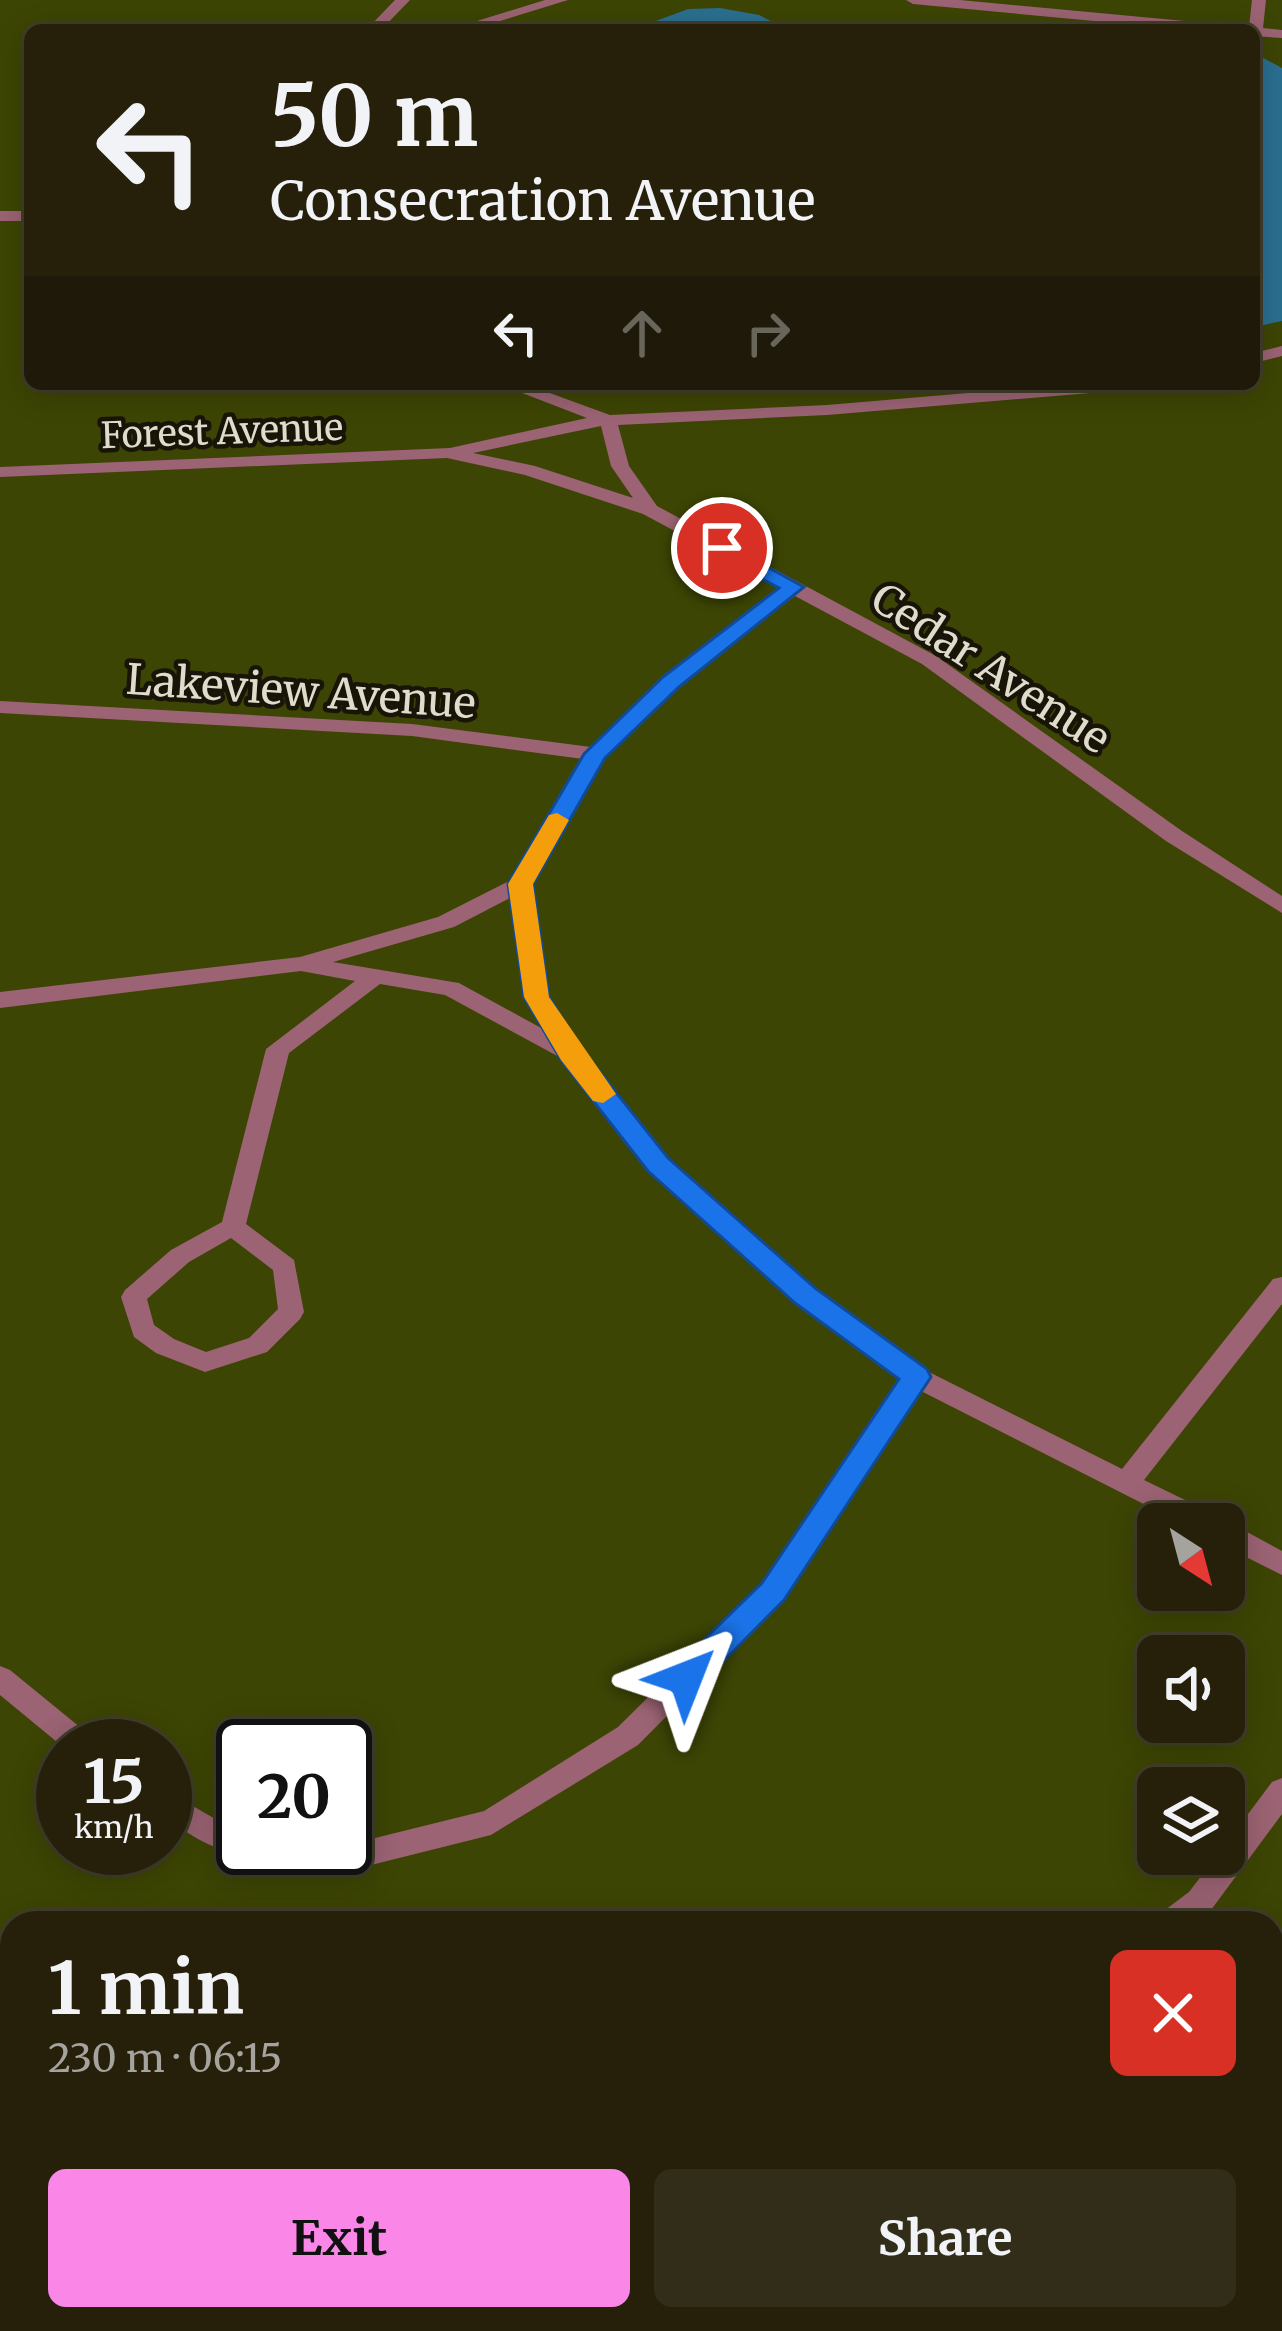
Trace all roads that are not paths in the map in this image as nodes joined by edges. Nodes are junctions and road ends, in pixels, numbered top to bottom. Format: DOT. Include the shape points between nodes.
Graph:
graph roads {
  1 [pos="403,0"];
  2 [pos="561,0"];
  3 [pos="913,0"];
  4 [pos="939,1"];
  5 [pos="379,24"];
  6 [pos="476,24"];
  7 [pos="1190,24"];
  8 [pos="525,390"];
  9 [pos="1066,390"];
  10 [pos="608,420"];
  11 [pos="447,453"];
  12 [pos="0,472"];
  13 [pos="650,509"];
  14 [pos="794,587"];
  15 [pos="0,707"];
  16 [pos="596,754"];
  17 [pos="520,884"];
  18 [pos="1282,906"];
  19 [pos="301,964"];
  20 [pos="376,976"];
  21 [pos="0,1000"];
  22 [pos="571,1054"];
  23 [pos="233,1227"];
  24 [pos="1282,1286"];
  25 [pos="916,1377"];
  26 [pos="1128,1481"];
  27 [pos="1169,1503"];
  28 [pos="1245,1544"];
  29 [pos="1282,1564"];
  30 [pos="0,1678"];
  31 [pos="49,1719"];
  32 [pos="1282,1791"];
  33 [pos="372,1852"];
  34 [pos="1187,1911"];
  1 -- 5 [label="lane"];
  2 -- 6 [label="lane"];
  3 -- 4 [label="lane"];
  4 -- 7 [label="lane"];
  8 -- 10 [label="lane"];
  9 -- 10 [label="lane"];
  10 -- 11 [label="lane, Forest Avenue"];
  10 -- 13 [label="lane" via="620,466"];
  11 -- 12 [label="lane, Forest Avenue"];
  11 -- 13 [label="lane, Forest Avenue"];
  13 -- 14 [label="lane, Cedar Avenue"];
  14 -- 16 [label="lane" via="671,682"];
  14 -- 18 [label="lane, Cedar Avenue" via="929,660"];
  15 -- 16 [label="lane, Lakeview Avenue" via="370,727"];
  16 -- 17 [label="lane"];
  17 -- 19 [label="lane" via="446,922"];
  17 -- 22 [label="lane" via="536,997"];
  19 -- 20 [label="lane"];
  19 -- 21 [label="lane"];
  20 -- 22 [label="lane" via="451,988"];
  20 -- 23 [label="lane" via="278,1049"];
  22 -- 25 [label="lane" via="658,1165 805,1295"];
  23 -- 23 [label="lane" via="285,1266 291,1312 258,1345 205,1362 143,1330 134,1297 199,1240"];
  24 -- 26 [label="lane"];
  25 -- 26 [label="lane"];
  25 -- 33 [label="lane" via="773,1592 628,1736 491,1822"];
  26 -- 27 [label="lane"];
  28 -- 29 [label="lane"];
  30 -- 31 [label="lane"];
  32 -- 34 [label="lane"];
}
